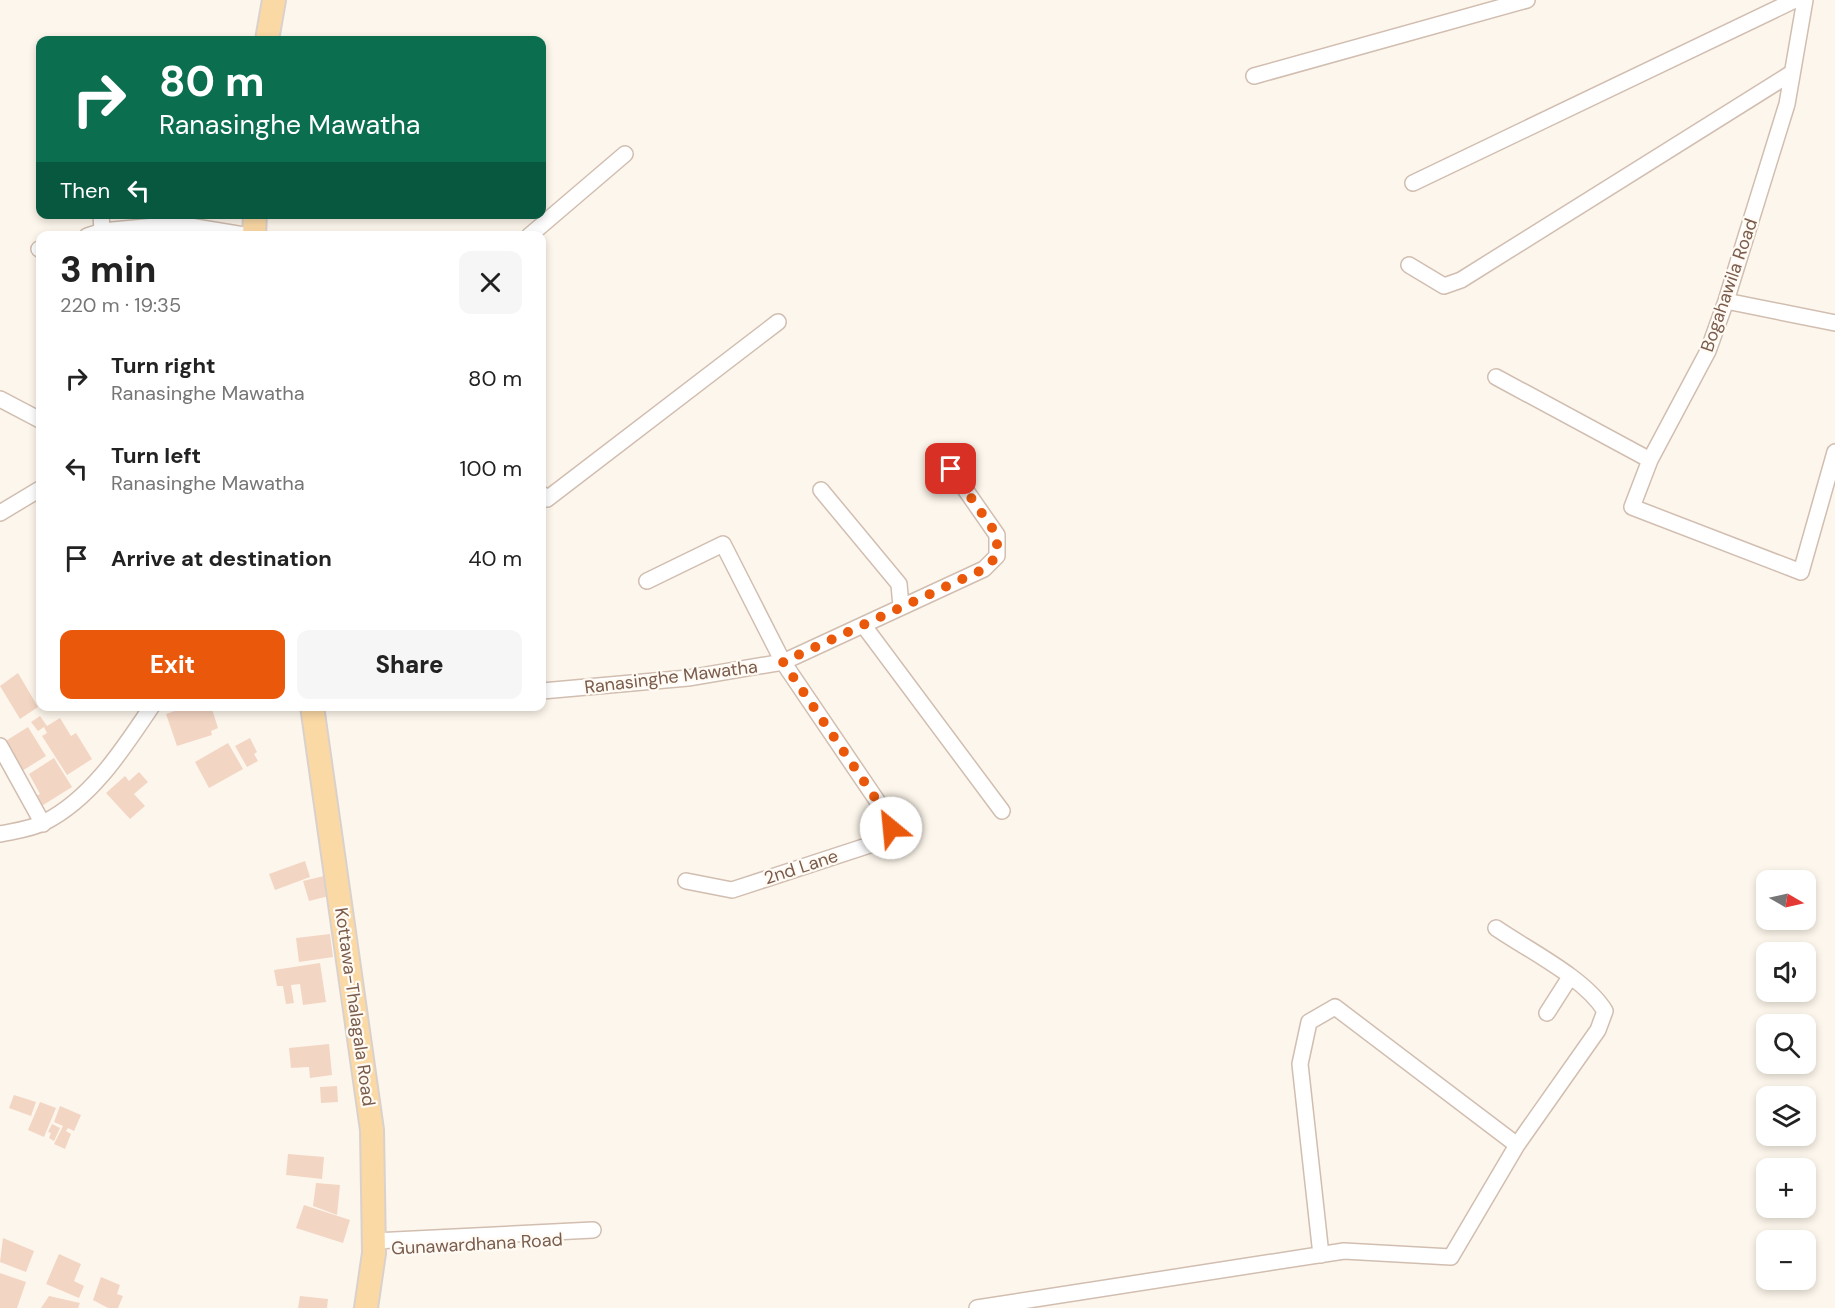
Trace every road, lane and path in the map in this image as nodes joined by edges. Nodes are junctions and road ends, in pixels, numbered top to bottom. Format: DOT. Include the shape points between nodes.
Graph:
graph roads {
  1 [pos="274,0"];
  2 [pos="1527,0"];
  3 [pos="1795,0"];
  4 [pos="1804,0"];
  5 [pos="268,36"];
  6 [pos="1790,74"];
  7 [pos="1254,76"];
  8 [pos="625,154"];
  9 [pos="1413,183"];
  10 [pos="113,231"];
  11 [pos="221,231"];
  12 [pos="535,231"];
  13 [pos="1409,265"];
  14 [pos="1726,301"];
  15 [pos="778,322"];
  16 [pos="1835,323"];
  17 [pos="1496,377"];
  18 [pos="0,399"];
  19 [pos="36,418"];
  20 [pos="1835,452"];
  21 [pos="1650,460"];
  22 [pos="951,469"];
  23 [pos="821,490"];
  24 [pos="36,491"];
  25 [pos="546,498"];
  26 [pos="0,513"];
  27 [pos="647,581"];
  28 [pos="901,607"];
  29 [pos="864,626"];
  30 [pos="783,662"];
  31 [pos="546,691"];
  32 [pos="149,711"];
  33 [pos="313,711"];
  34 [pos="0,746"];
  35 [pos="1002,812"];
  36 [pos="43,824"];
  37 [pos="0,834"];
  38 [pos="686,881"];
  39 [pos="1496,928"];
  40 [pos="1570,977"];
  41 [pos="1547,1013"];
  42 [pos="1517,1145"];
  43 [pos="587,1235"];
  44 [pos="374,1245"];
  45 [pos="1321,1255"];
  46 [pos="366,1308"];
  47 [pos="977,1308"];
  1 -- 5 [label="main road"];
  2 -- 7 [label="street"];
  3 -- 9 [label="street"];
  4 -- 6 [label="street, Bogahawila Road"];
  6 -- 13 [label="street" via="1461,280 1444,286"];
  6 -- 14 [label="street, Bogahawila Road" via="1787,104"];
  8 -- 12 [label="street"];
  10 -- 11 [label="street" via="177,224"];
  14 -- 16 [label="street"];
  14 -- 21 [label="street, Bogahawila Road" via="1708,351"];
  15 -- 25 [label="street"];
  17 -- 21 [label="street"];
  18 -- 19 [label="street"];
  20 -- 21 [label="street, Bogahawila Road" via="1801,572 1632,507"];
  22 -- 28 [label="street, Ranasinghe Mawatha" via="997,535 997,556 984,569"];
  23 -- 28 [label="street" via="899,584"];
  24 -- 26 [label="street"];
  27 -- 30 [label="street" via="723,544"];
  28 -- 29 [label="street, Ranasinghe Mawatha"];
  29 -- 30 [label="street, Ranasinghe Mawatha"];
  29 -- 35 [label="street"];
  30 -- 31 [label="street, Ranasinghe Mawatha" via="688,678"];
  30 -- 38 [label="street, 2nd Lane" via="884,811 891,828 888,839 732,890"];
  32 -- 36 [label="street" via="108,769 64,811"];
  33 -- 44 [label="main road, Kottawa-Thalagala Road" via="372,1130"];
  34 -- 36 [label="street"];
  36 -- 37 [label="street"];
  39 -- 40 [label="street"];
  40 -- 41 [label="street"];
  40 -- 42 [label="street" via="1598,999 1605,1011 1602,1022"];
  42 -- 45 [label="street" via="1451,1257 1344,1251"];
  42 -- 45 [label="street" via="1335,1007 1309,1022 1300,1064"];
  43 -- 44 [label="street"];
  44 -- 46 [label="main road, Kottawa-Thalagala Road"];
  45 -- 47 [label="street"];
}
